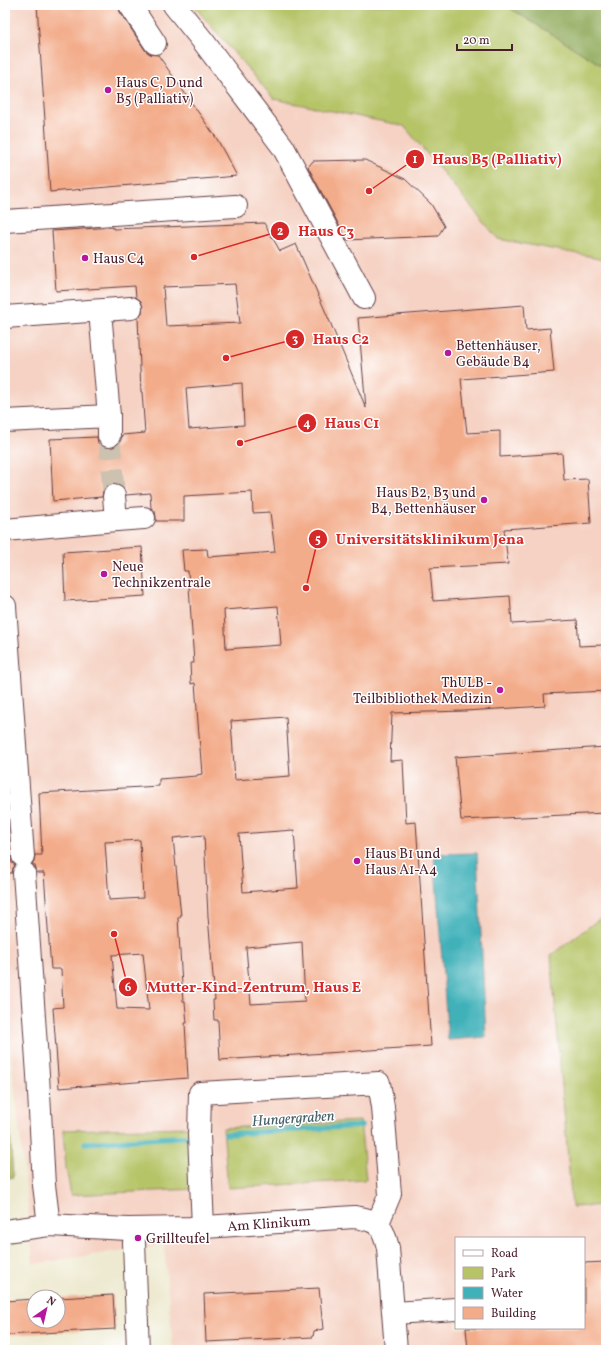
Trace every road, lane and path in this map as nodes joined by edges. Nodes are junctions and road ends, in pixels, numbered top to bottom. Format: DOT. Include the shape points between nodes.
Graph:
graph roads {
  1 [pos="130,5"];
  2 [pos="174,5"];
  3 [pos="155,43"];
  4 [pos="236,206"];
  5 [pos="5,221"];
  6 [pos="364,298"];
  7 [pos="131,308"];
  8 [pos="100,311"];
  9 [pos="5,317"];
  10 [pos="5,421"];
  11 [pos="114,496"];
  12 [pos="144,518"];
  13 [pos="116,520"];
  14 [pos="5,530"];
  15 [pos="5,606"];
  16 [pos="7,669"];
  17 [pos="378,1223"];
  18 [pos="49,1225"];
  19 [pos="203,1227"];
  20 [pos="5,1232"];
  21 [pos="134,1242"];
  22 [pos="455,1309"];
  23 [pos="394,1313"];
  24 [pos="138,1350"];
  25 [pos="396,1350"];
  1 -- 3 [label="street"];
  2 -- 6 [label="street" via="283,147"];
  4 -- 5 [label="street"];
  7 -- 8 [label="street"];
  8 -- 9 [label="street"];
  8 -- 10 [label="street" via="109,426"];
  11 -- 13 [label="street"];
  12 -- 13 [label="street"];
  13 -- 14 [label="street"];
  15 -- 16 [label="street"];
  16 -- 18 [label="street" via="24,864 44,1185"];
  17 -- 19 [label="street, Am Klinikum" via="367,1218 354,1217"];
  17 -- 19 [label="street" via="390,1194 379,1083 200,1093"];
  17 -- 23 [label="street" via="385,1234 388,1248"];
  18 -- 19 [label="street, Am Klinikum" via="128,1229"];
  18 -- 20 [label="street, Am Klinikum"];
  21 -- 24 [label="street"];
  22 -- 23 [label="street"];
  23 -- 25 [label="street"];
}
